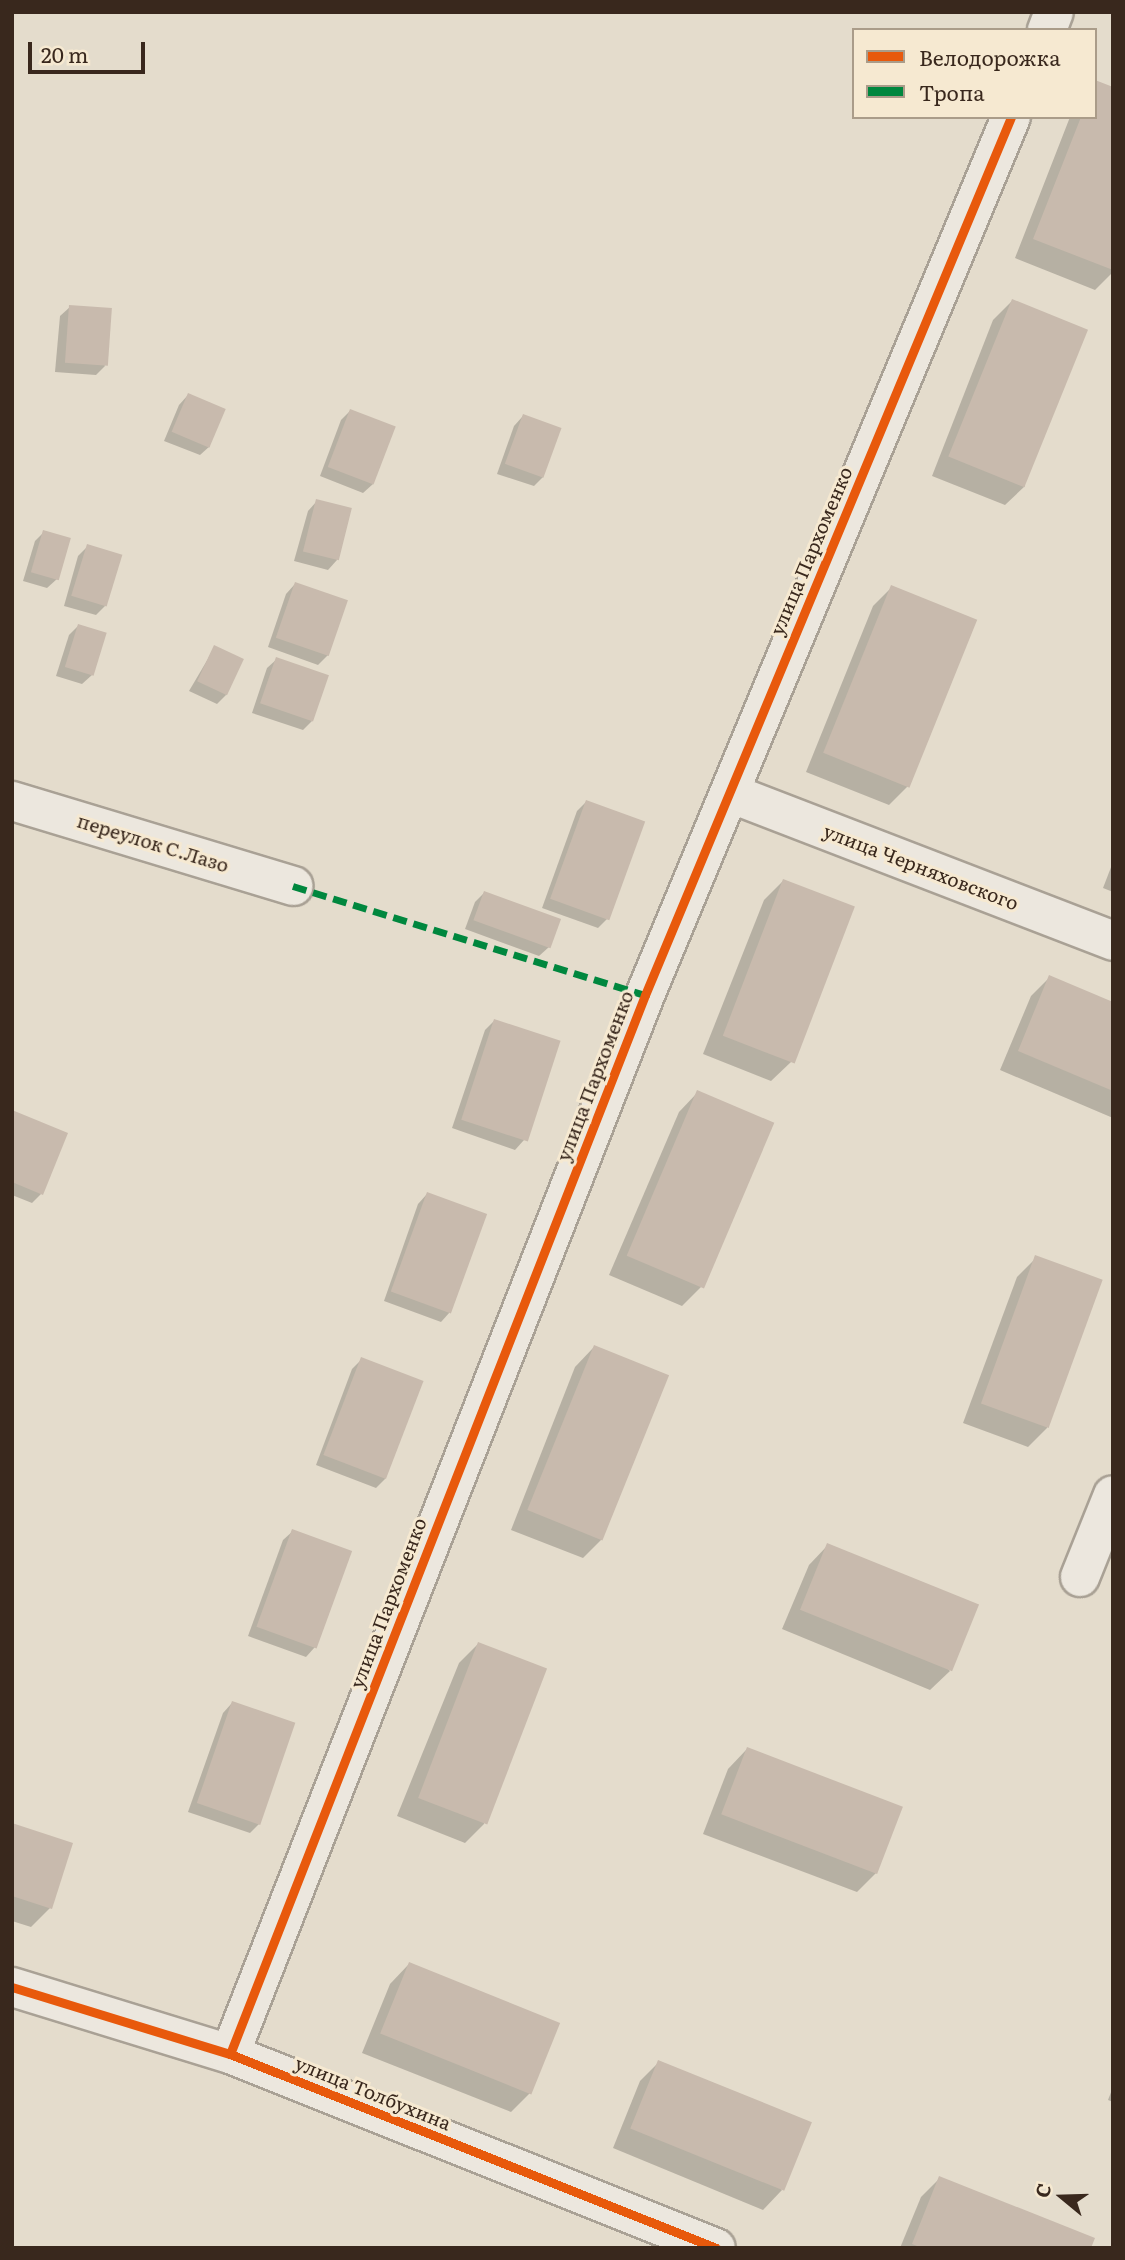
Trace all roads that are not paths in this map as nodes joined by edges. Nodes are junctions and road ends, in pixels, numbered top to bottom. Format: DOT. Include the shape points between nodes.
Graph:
graph roads {
  1 [pos="1010,119"];
  2 [pos="730,793"];
  3 [pos="12,801"];
  4 [pos="293,886"];
  5 [pos="1113,941"];
  6 [pos="1113,1495"];
  7 [pos="1080,1577"];
  8 [pos="12,1987"];
  9 [pos="230,2054"];
  10 [pos="716,2248"];
  1 -- 2 [label="street, улица Пархоменко"];
  2 -- 5 [label="street, улица Черняховского"];
  2 -- 9 [label="street, улица Пархоменко" via="640,1008"];
  3 -- 4 [label="street, переулок С.Лазо"];
  6 -- 7 [label="street"];
  8 -- 9 [label="street, улица Толбухина"];
  9 -- 10 [label="street, улица Толбухина"];
}
